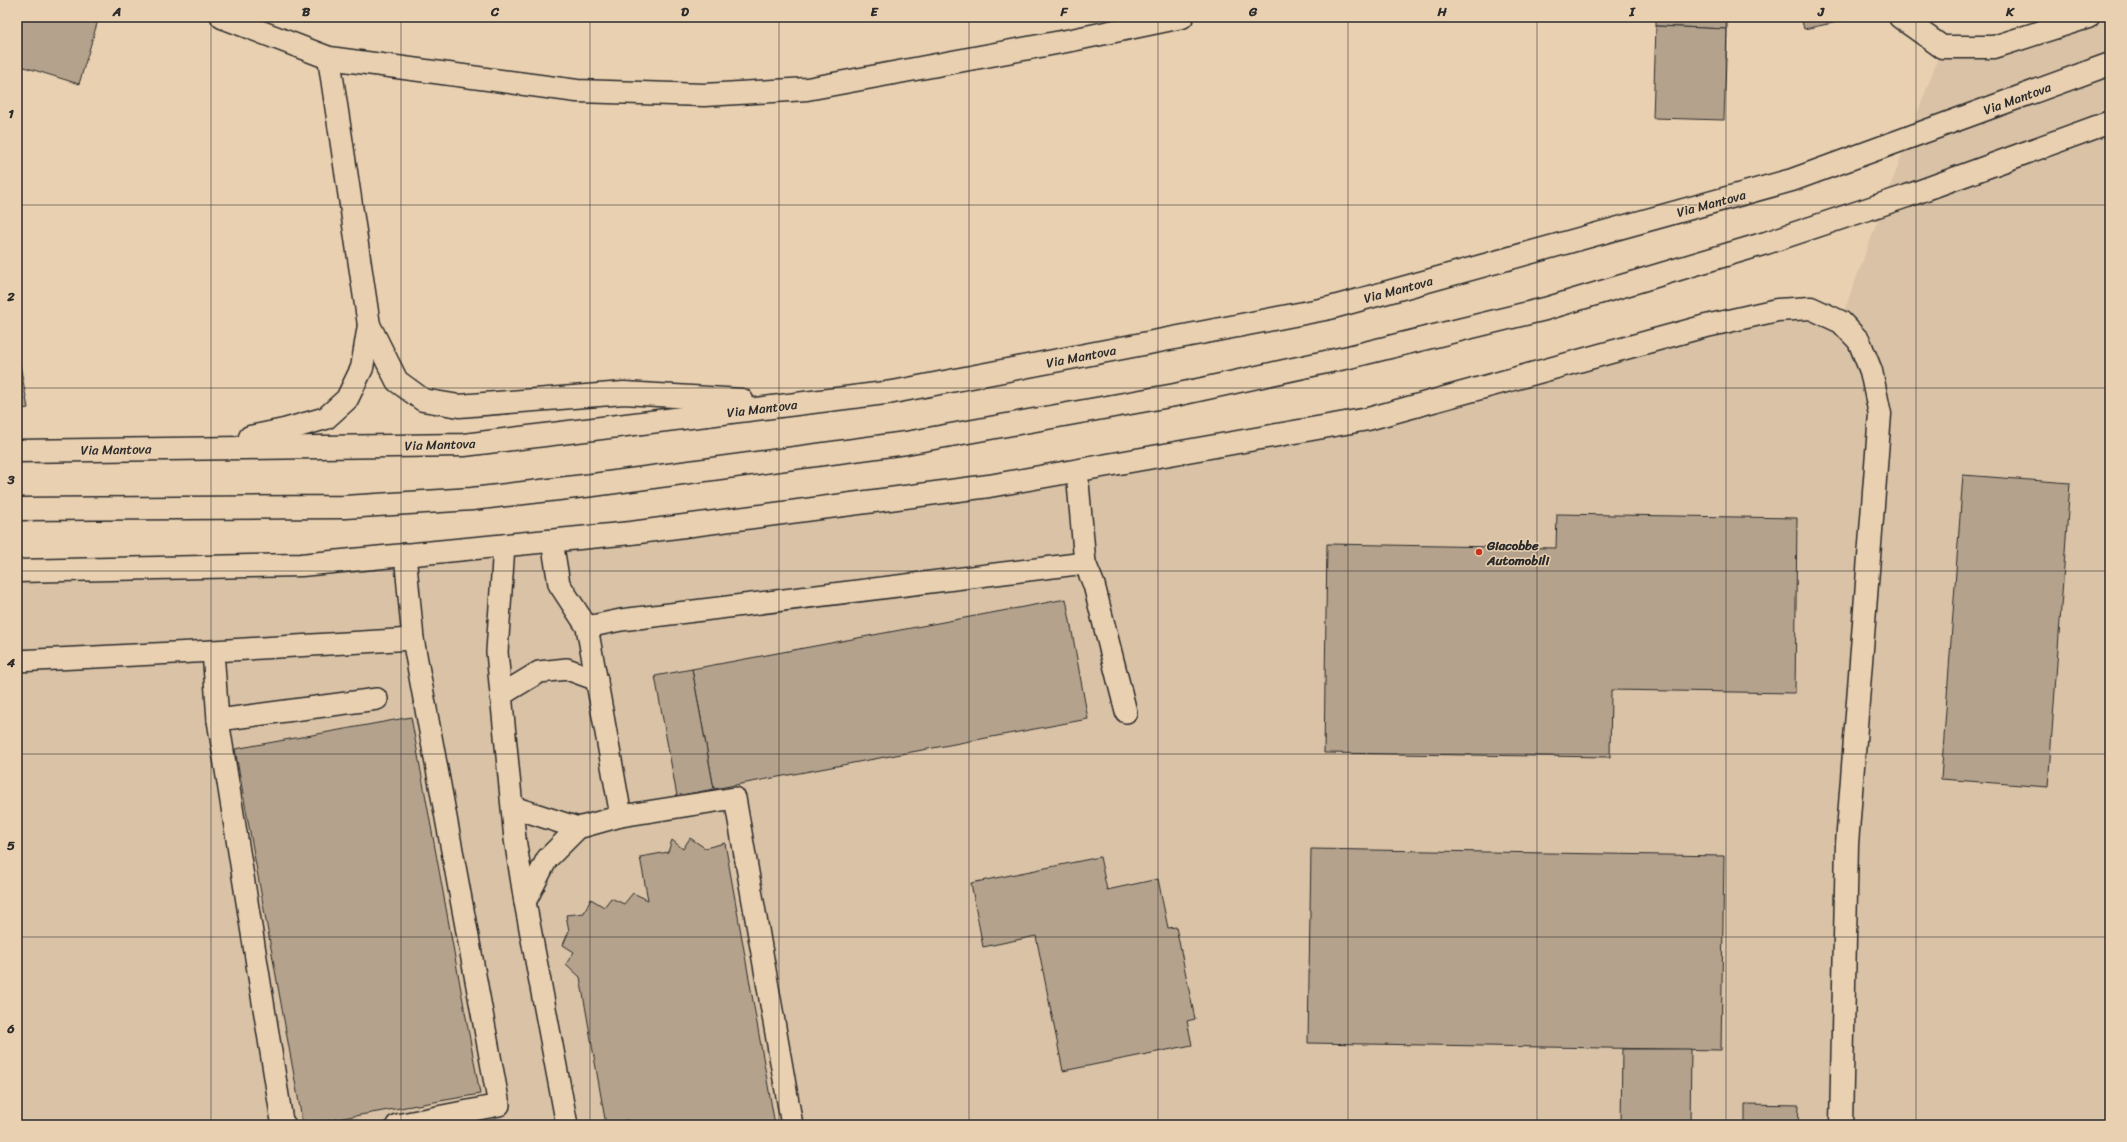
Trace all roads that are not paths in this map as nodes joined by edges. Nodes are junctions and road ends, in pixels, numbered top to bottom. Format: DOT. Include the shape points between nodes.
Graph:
graph roads {
  1 [pos="222,17"];
  2 [pos="1182,17"];
  3 [pos="1900,17"];
  4 [pos="2088,17"];
  5 [pos="329,58"];
  6 [pos="2110,64"];
  7 [pos="2110,122"];
  8 [pos="369,325"];
  9 [pos="797,404"];
  10 [pos="189,448"];
  11 [pos="17,452"];
  12 [pos="1077,471"];
  13 [pos="17,509"];
  14 [pos="552,541"];
  15 [pos="504,545"];
  16 [pos="405,554"];
  17 [pos="1084,563"];
  18 [pos="17,572"];
  19 [pos="587,627"];
  20 [pos="413,640"];
  21 [pos="213,651"];
  22 [pos="17,662"];
  23 [pos="597,680"];
  24 [pos="501,695"];
  25 [pos="377,699"];
  26 [pos="1126,712"];
  27 [pos="218,720"];
  28 [pos="513,807"];
  29 [pos="621,816"];
  30 [pos="578,828"];
  31 [pos="525,902"];
  32 [pos="285,1125"];
  33 [pos="397,1125"];
  34 [pos="567,1125"];
  35 [pos="792,1125"];
  36 [pos="1841,1125"];
  1 -- 5 [label="main road"];
  2 -- 5 [label="main road" via="807,88 704,95 577,91"];
  3 -- 4 [label="main road" via="1942,47 1994,47"];
  5 -- 8 [label="main road"];
  6 -- 9 [label="main road, Via Mantova" via="1792,180 1330,308 893,392"];
  7 -- 13 [label="main road" via="1907,196 1781,238 1545,309 1349,357 1175,395 906,443 472,499 346,507"];
  8 -- 9 [label="main road" via="397,381 423,400 459,406 624,393"];
  8 -- 10 [label="main road" via="362,368 347,399 326,418 284,430"];
  9 -- 10 [label="main road, Via Mantova" via="464,445"];
  10 -- 11 [label="main road, Via Mantova"];
  12 -- 14 [label="main road" via="988,486"];
  12 -- 17 [label="lane"];
  12 -- 36 [label="main road" via="1368,418 1702,327 1777,310 1811,308 1840,322 1859,341 1871,372 1880,414 1847,844"];
  14 -- 15 [label="main road"];
  14 -- 19 [label="lane" via="559,584"];
  15 -- 16 [label="main road"];
  15 -- 24 [label="lane" via="497,652"];
  16 -- 18 [label="main road" via="300,565"];
  16 -- 20 [label="lane"];
  17 -- 19 [label="lane" via="621,620"];
  17 -- 26 [label="lane" via="1094,585"];
  19 -- 23 [label="lane"];
  20 -- 21 [label="lane"];
  20 -- 33 [label="lane" via="498,1105"];
  21 -- 22 [label="lane"];
  21 -- 27 [label="lane"];
  23 -- 24 [label="lane" via="567,669 539,672"];
  23 -- 29 [label="lane"];
  24 -- 28 [label="lane"];
  25 -- 27 [label="lane"];
  27 -- 32 [label="lane" via="282,1121"];
  28 -- 30 [label="lane"];
  28 -- 31 [label="lane" via="515,839"];
  29 -- 30 [label="lane"];
  29 -- 35 [label="lane" via="735,798"];
  30 -- 31 [label="lane" via="547,859"];
  31 -- 34 [label="lane"];
}
